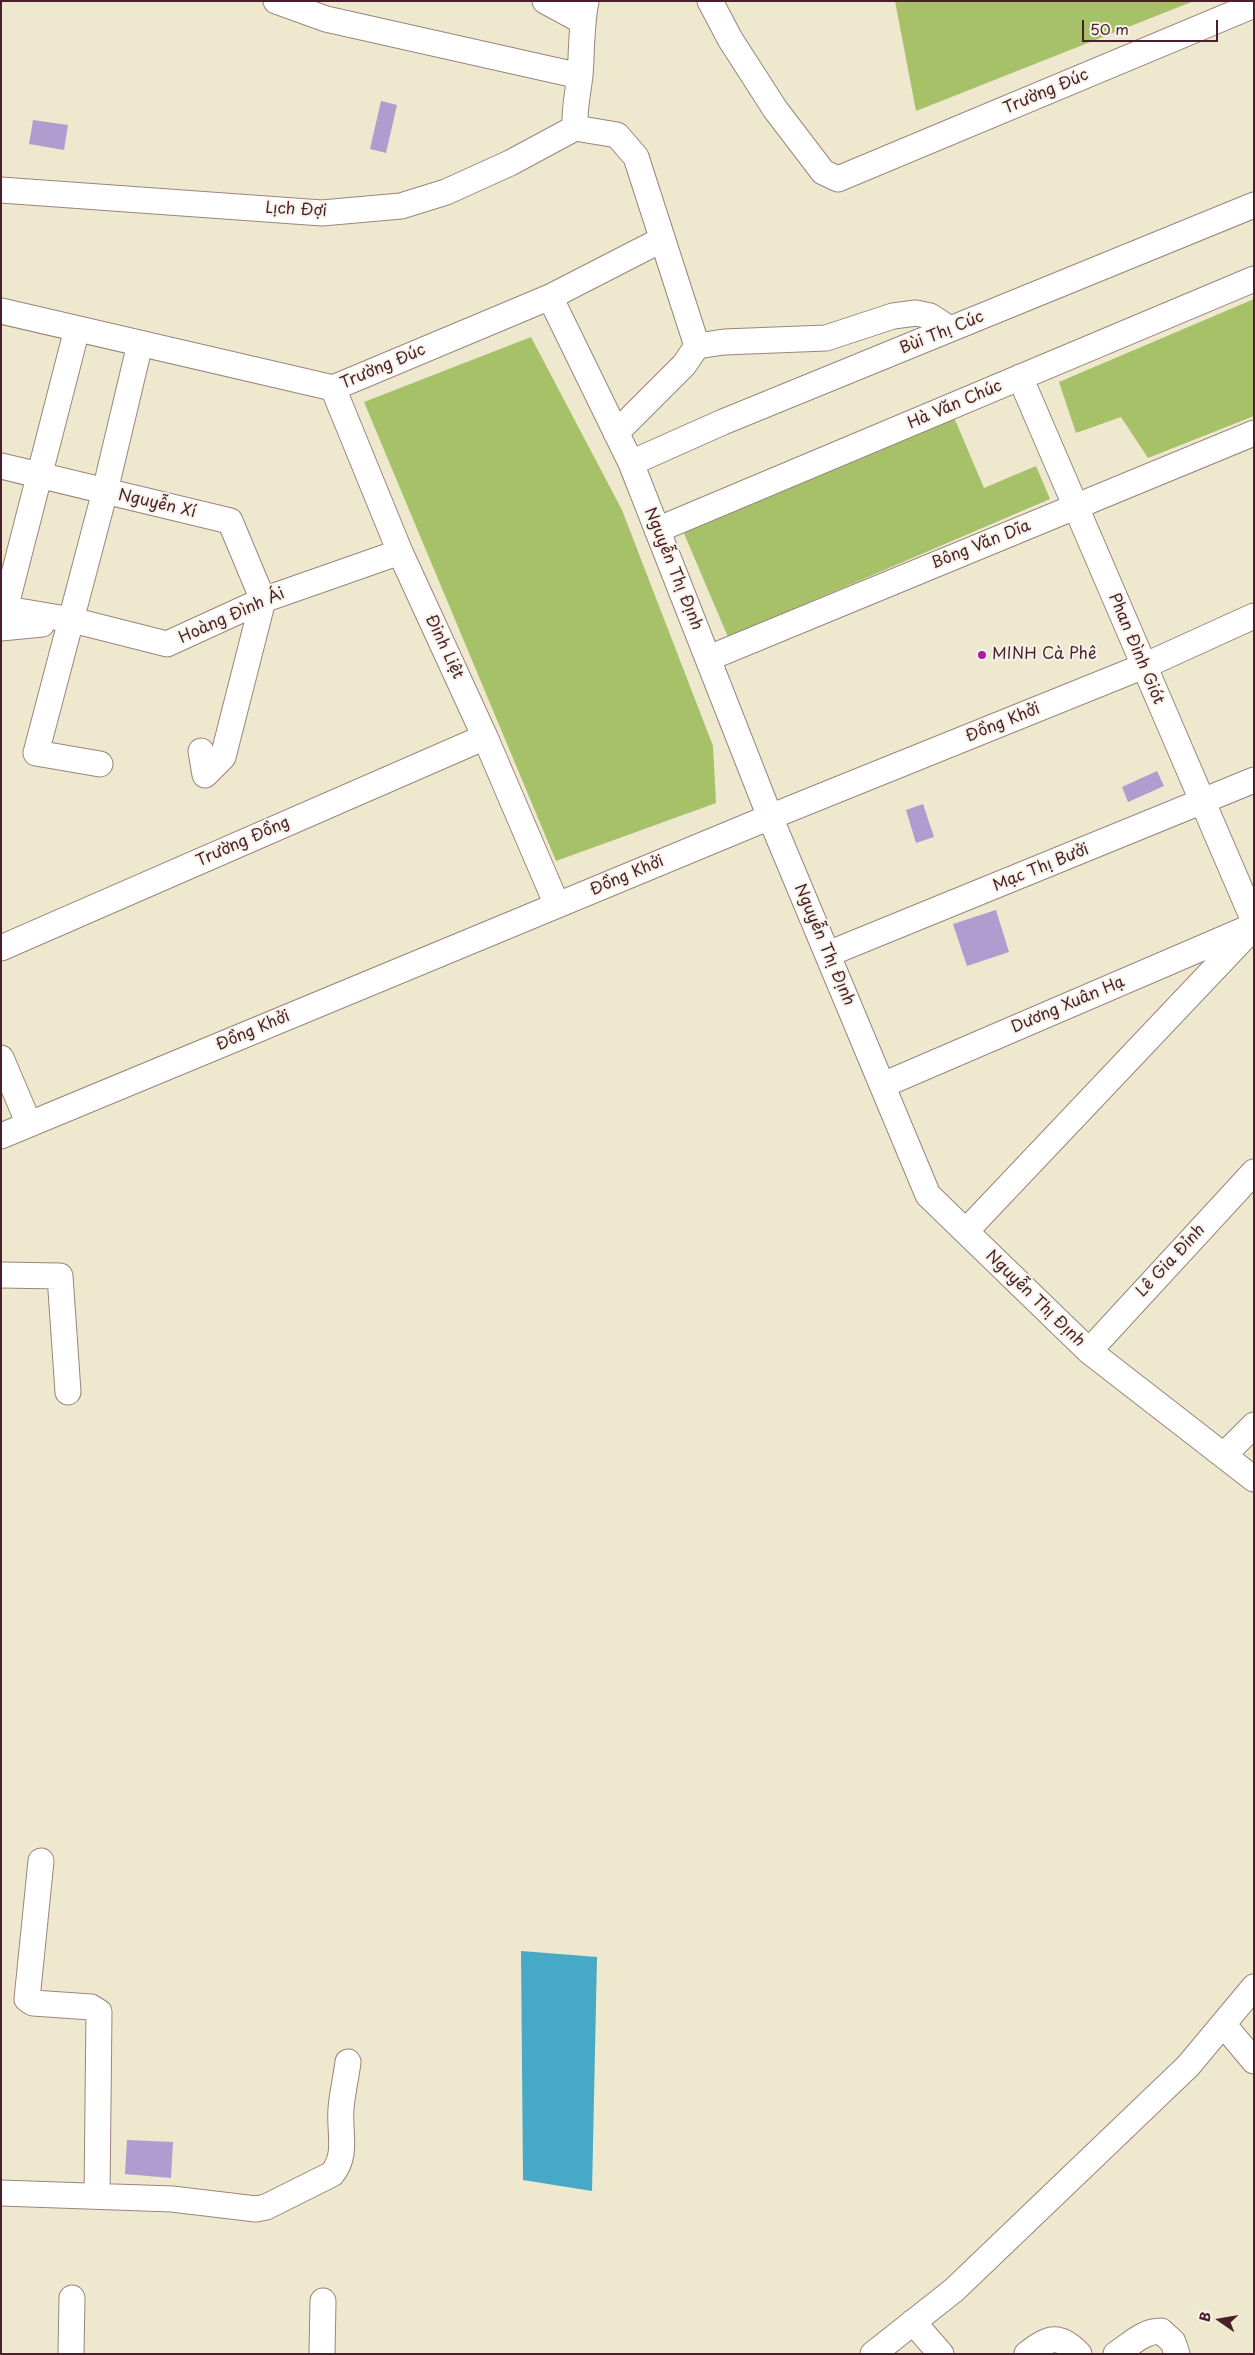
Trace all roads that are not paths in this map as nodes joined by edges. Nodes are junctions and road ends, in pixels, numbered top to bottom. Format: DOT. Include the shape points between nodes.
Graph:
graph roads {
  1 [pos="276,1"];
  2 [pos="544,1"];
  3 [pos="710,1"];
  4 [pos="1254,5"];
  5 [pos="584,11"];
  6 [pos="580,76"];
  7 [pos="575,128"];
  8 [pos="1,190"];
  9 [pos="1254,205"];
  10 [pos="661,240"];
  11 [pos="1254,279"];
  12 [pos="550,298"];
  13 [pos="1,311"];
  14 [pos="77,329"];
  15 [pos="950,329"];
  16 [pos="140,344"];
  17 [pos="697,346"];
  18 [pos="1020,377"];
  19 [pos="333,388"];
  20 [pos="616,433"];
  21 [pos="1254,433"];
  22 [pos="631,463"];
  23 [pos="1,466"];
  24 [pos="39,476"];
  25 [pos="105,491"];
  26 [pos="1076,506"];
  27 [pos="657,530"];
  28 [pos="400,552"];
  29 [pos="263,600"];
  30 [pos="2,615"];
  31 [pos="1254,616"];
  32 [pos="72,620"];
  33 [pos="709,658"];
  34 [pos="1144,666"];
  35 [pos="485,737"];
  36 [pos="201,751"];
  37 [pos="100,764"];
  38 [pos="1254,780"];
  39 [pos="1202,802"];
  40 [pos="770,817"];
  41 [pos="557,905"];
  42 [pos="1254,920"];
  43 [pos="1254,926"];
  44 [pos="1,948"];
  45 [pos="828,954"];
  46 [pos="1,1058"];
  47 [pos="883,1085"];
  48 [pos="29,1124"];
  49 [pos="1,1136"];
  50 [pos="1254,1172"];
  51 [pos="966,1231"];
  52 [pos="1,1275"];
  53 [pos="1089,1351"];
  54 [pos="68,1392"];
  55 [pos="1254,1425"];
  56 [pos="1224,1455"];
  57 [pos="1254,1479"];
  58 [pos="42,1861"];
  59 [pos="1254,1987"];
  60 [pos="1223,2024"];
  61 [pos="1254,2060"];
  62 [pos="348,2062"];
  63 [pos="1,2193"];
  64 [pos="97,2196"];
  65 [pos="72,2298"];
  66 [pos="323,2301"];
  67 [pos="914,2322"];
  68 [pos="71,2354"];
  69 [pos="322,2354"];
  70 [pos="874,2354"];
  71 [pos="941,2354"];
  72 [pos="1028,2354"];
  73 [pos="1079,2354"];
  74 [pos="1116,2354"];
  75 [pos="1177,2354"];
  1 -- 6 [label="street" via="326,19"];
  2 -- 5 [label="street"];
  3 -- 4 [label="street, Trường Đúc" via="775,109 823,172 838,179"];
  5 -- 6 [label="street"];
  6 -- 7 [label="street" via="574,108"];
  7 -- 8 [label="street, Lịch Đợi" via="510,164 446,192 401,206 322,213"];
  7 -- 10 [label="street" via="617,135 636,157"];
  9 -- 15 [label="street, Bùi Thị Cúc"];
  10 -- 12 [label="street, Trường Đúc"];
  10 -- 17 [label="street"];
  11 -- 18 [label="street, Hà Văn Chúc"];
  12 -- 19 [label="street, Trường Đúc"];
  12 -- 20 [label="street, Nguyễn Thị Định"];
  13 -- 14 [label="street, Trường Đúc"];
  14 -- 16 [label="street, Trường Đúc"];
  14 -- 24 [label="street"];
  15 -- 17 [label="street" via="930,316 916,313 826,338"];
  15 -- 22 [label="street, Bùi Thị Cúc"];
  16 -- 19 [label="street, Trường Đúc"];
  16 -- 25 [label="street"];
  17 -- 20 [label="street" via="684,365"];
  18 -- 26 [label="street, Phan Đình Giót"];
  18 -- 27 [label="street, Hà Văn Chúc"];
  19 -- 28 [label="street, Đinh Liệt"];
  20 -- 22 [label="street, Nguyễn Thị Định"];
  21 -- 26 [label="street, Bông Văn Dĩa"];
  22 -- 27 [label="street, Nguyễn Thị Định"];
  23 -- 24 [label="street, Nguyễn Xí"];
  24 -- 25 [label="street, Nguyễn Xí"];
  24 -- 30 [label="street"];
  25 -- 29 [label="street, Nguyễn Xí" via="230,521"];
  25 -- 32 [label="street"];
  26 -- 33 [label="street, Bông Văn Dĩa"];
  26 -- 34 [label="street, Phan Đình Giót"];
  27 -- 33 [label="street, Nguyễn Thị Định"];
  28 -- 29 [label="street, Hoàng Đình Ái"];
  28 -- 35 [label="street, Đinh Liệt"];
  29 -- 32 [label="street, Hoàng Đình Ái" via="167,644"];
  29 -- 36 [label="street" via="223,757 205,775"];
  30 -- 32 [label="street"];
  31 -- 34 [label="street, Đồng Khởi"];
  32 -- 37 [label="street" via="36,753"];
  33 -- 40 [label="street, Nguyễn Thị Định"];
  34 -- 39 [label="street, Phan Đình Giót"];
  34 -- 40 [label="street, Đồng Khởi"];
  35 -- 41 [label="street, Đinh Liệt"];
  35 -- 44 [label="street, Trường Đồng"];
  38 -- 39 [label="street, Mạc Thị Bưởi"];
  39 -- 42 [label="street, Phan Đình Giót"];
  39 -- 45 [label="street, Mạc Thị Bưởi"];
  40 -- 41 [label="street, Đồng Khởi"];
  40 -- 45 [label="street, Nguyễn Thị Định"];
  41 -- 48 [label="street, Đồng Khởi"];
  43 -- 47 [label="street, Dương Xuân Hạ"];
  43 -- 51 [label="street"];
  45 -- 47 [label="street, Nguyễn Thị Định"];
  46 -- 48 [label="street"];
  47 -- 51 [label="street, Nguyễn Thị Định" via="928,1195"];
  48 -- 49 [label="street, Đồng Khởi"];
  50 -- 53 [label="street, Lê Gia Đỉnh"];
  51 -- 53 [label="street, Nguyễn Thị Định"];
  52 -- 54 [label="street" via="60,1276"];
  53 -- 56 [label="street, Nguyễn Thị Định"];
  55 -- 56 [label="street"];
  56 -- 57 [label="street, Nguyễn Thị Định"];
  58 -- 64 [label="street" via="27,1999 33,2003 91,2007 99,2012"];
  59 -- 60 [label="street"];
  60 -- 61 [label="street"];
  60 -- 67 [label="street" via="1188,2066 954,2290"];
  62 -- 64 [label="street" via="341,2109 342,2146 332,2174 273,2205 256,2209 172,2199"];
  63 -- 64 [label="street"];
  65 -- 68 [label="street"];
  66 -- 69 [label="street"];
  67 -- 70 [label="street"];
  67 -- 71 [label="street"];
  72 -- 73 [label="street" via="1047,2341 1057,2339 1065,2341"];
  74 -- 75 [label="street" via="1144,2335 1161,2330 1173,2342"];
}
